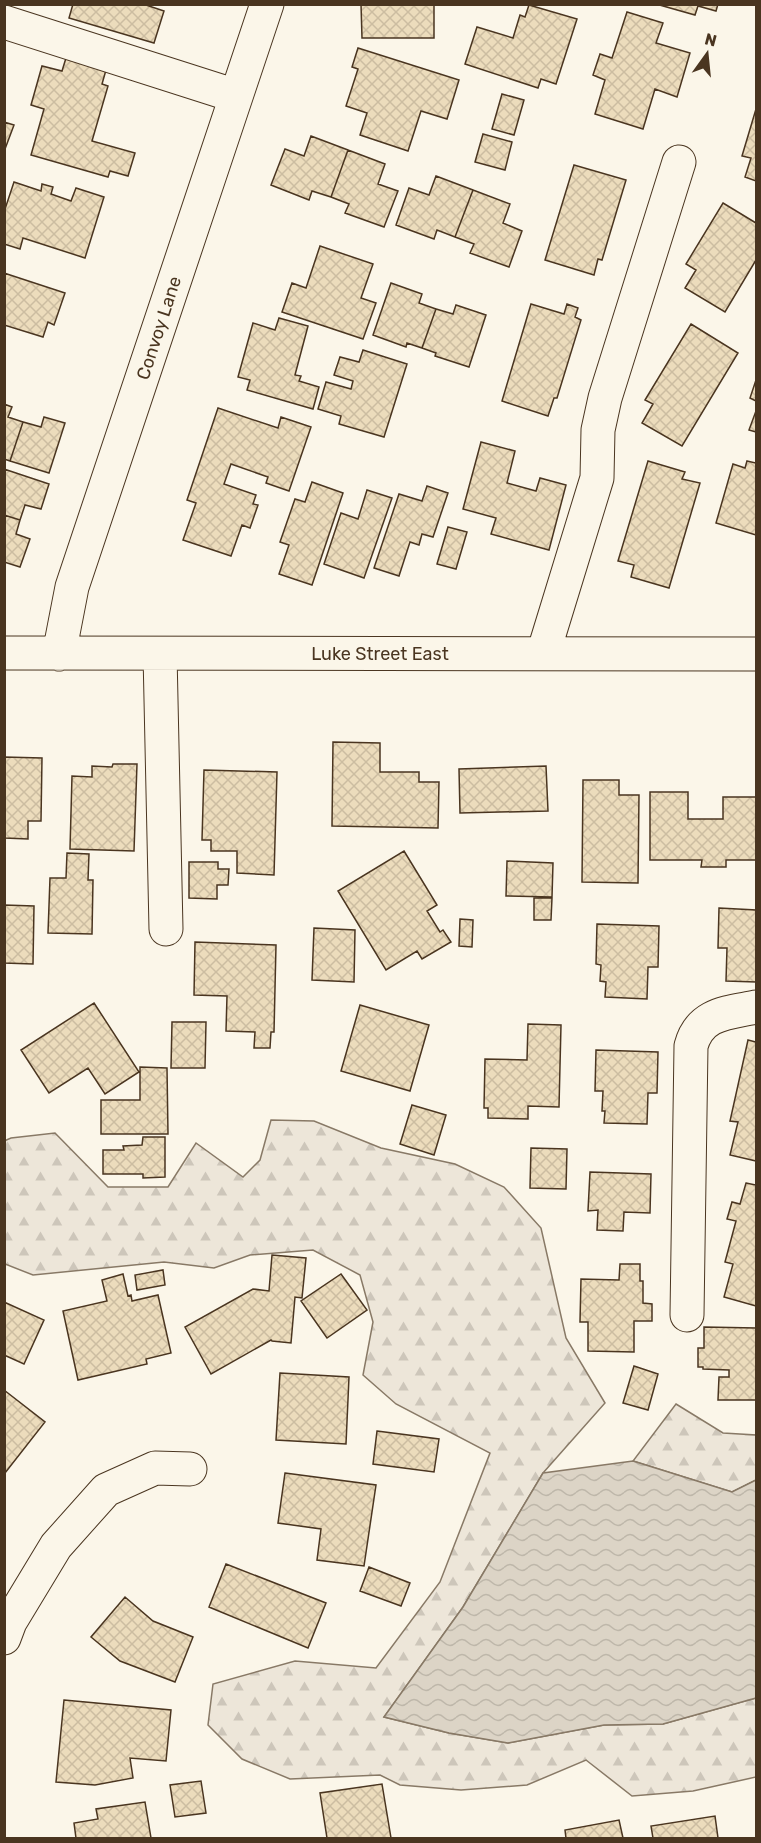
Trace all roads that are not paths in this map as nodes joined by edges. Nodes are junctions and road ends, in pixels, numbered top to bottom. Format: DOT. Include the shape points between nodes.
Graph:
graph roads {
  1 [pos="267,4"];
  2 [pos="4,22"];
  3 [pos="236,96"];
  4 [pos="679,162"];
  5 [pos="4,653"];
  6 [pos="59,654"];
  7 [pos="160,654"];
  8 [pos="543,654"];
  9 [pos="756,654"];
  10 [pos="166,929"];
  11 [pos="756,1007"];
  12 [pos="687,1315"];
  13 [pos="190,1469"];
  14 [pos="4,1638"];
  1 -- 3 [label="street, Convoy Lane"];
  2 -- 3 [label="street"];
  3 -- 6 [label="street, Convoy Lane" via="72,587"];
  4 -- 8 [label="street" via="605,398 598,430 597,478"];
  5 -- 6 [label="street, Luke Street East"];
  6 -- 7 [label="street, Luke Street East"];
  7 -- 8 [label="street, Luke Street East"];
  7 -- 10 [label="street"];
  8 -- 9 [label="street, Luke Street East"];
  11 -- 12 [label="street" via="708,1020 693,1037"];
  13 -- 14 [label="street" via="155,1468 106,1490 56,1546"];
}
